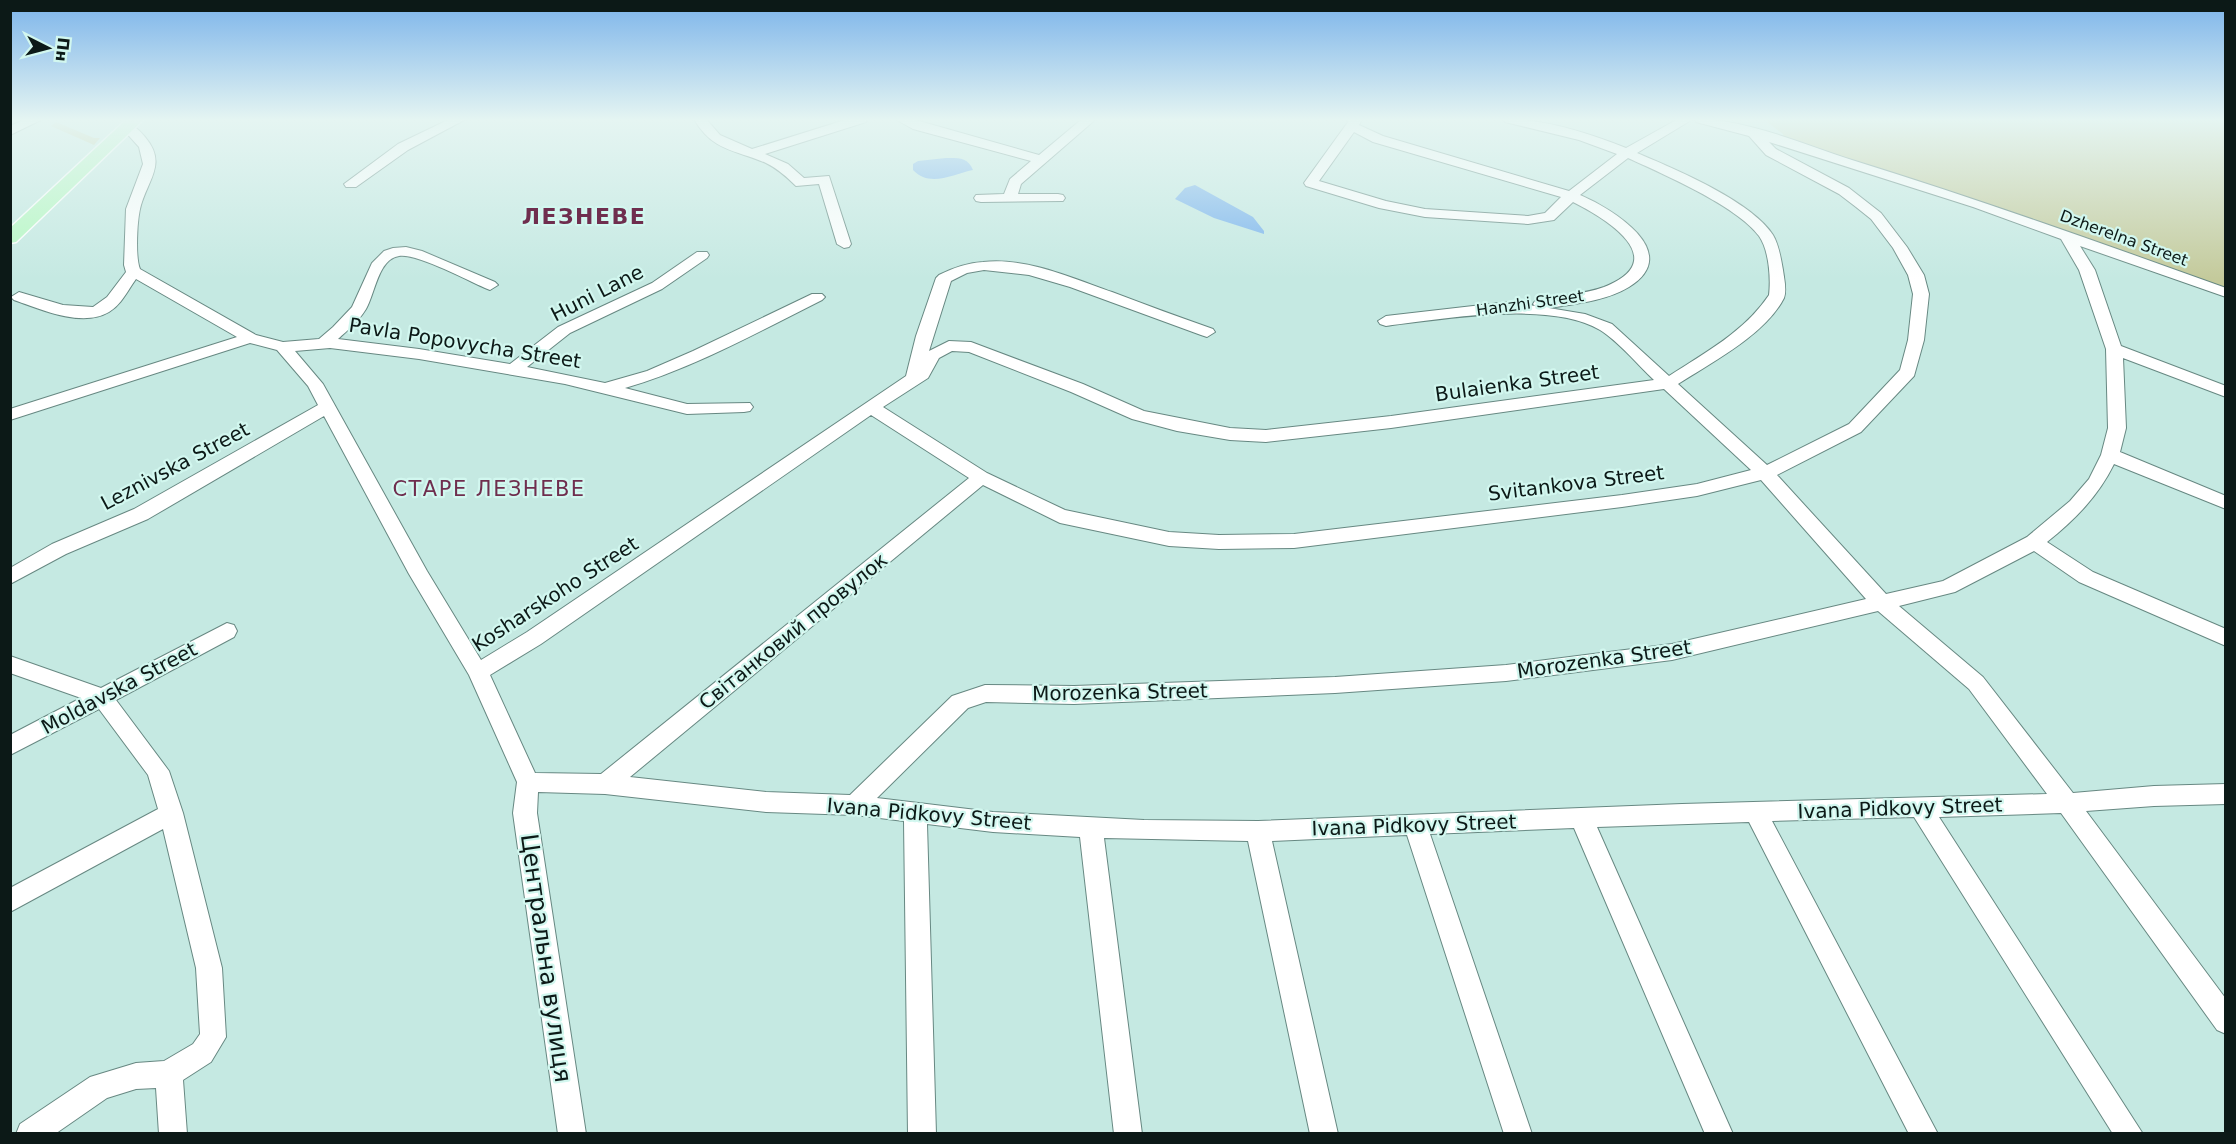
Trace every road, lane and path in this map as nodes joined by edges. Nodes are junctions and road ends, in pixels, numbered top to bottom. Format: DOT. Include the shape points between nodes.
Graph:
graph roads {
  1 [pos="78,172"];
  2 [pos="149,172"];
  3 [pos="367,172"];
  4 [pos="789,172"];
  5 [pos="1026,172"];
  6 [pos="1318,172"];
  7 [pos="1491,172"];
  8 [pos="1601,172"];
  9 [pos="1666,172"];
  10 [pos="1809,172"];
  11 [pos="1885,172"];
  12 [pos="351,184"];
  13 [pos="1571,196"];
  14 [pos="981,198"];
  15 [pos="1010,198"];
  16 [pos="1058,198"];
  17 [pos="2067,236"];
  18 [pos="10,238"];
  19 [pos="844,244"];
  20 [pos="702,255"];
  21 [pos="134,272"];
  22 [pos="490,285"];
  23 [pos="2226,293"];
  24 [pos="19,297"];
  25 [pos="817,297"];
  26 [pos="1498,308"];
  27 [pos="1386,321"];
  28 [pos="1207,332"];
  29 [pos="250,338"];
  30 [pos="324,343"];
  31 [pos="283,347"];
  32 [pos="2114,349"];
  33 [pos="512,370"];
  34 [pos="914,378"];
  35 [pos="1669,383"];
  36 [pos="604,388"];
  37 [pos="2226,392"];
  38 [pos="327,407"];
  39 [pos="744,408"];
  40 [pos="872,408"];
  41 [pos="10,415"];
  42 [pos="2110,455"];
  43 [pos="1765,473"];
  44 [pos="981,477"];
  45 [pos="2226,503"];
  46 [pos="2034,542"];
  47 [pos="10,577"];
  48 [pos="1881,602"];
  49 [pos="227,631"];
  50 [pos="2226,638"];
  51 [pos="10,664"];
  52 [pos="478,672"];
  53 [pos="102,696"];
  54 [pos="10,746"];
  55 [pos="528,782"];
  56 [pos="605,784"];
  57 [pos="2224,795"];
  58 [pos="2067,803"];
  59 [pos="855,805"];
  60 [pos="1921,808"];
  61 [pos="171,813"];
  62 [pos="1756,813"];
  63 [pos="915,814"];
  64 [pos="1582,819"];
  65 [pos="1416,826"];
  66 [pos="1091,827"];
  67 [pos="1258,831"];
  68 [pos="10,901"];
  69 [pos="2226,1021"];
  70 [pos="169,1074"];
  71 [pos="30,1134"];
  72 [pos="173,1134"];
  73 [pos="572,1134"];
  74 [pos="922,1134"];
  75 [pos="1128,1134"];
  76 [pos="1324,1134"];
  77 [pos="1518,1134"];
  78 [pos="1719,1134"];
  79 [pos="1924,1134"];
  80 [pos="2130,1134"];
  1 -- 18 [label="main road"];
  2 -- 21 [label="street" via="133,206"];
  3 -- 12 [label="street"];
  4 -- 19 [label="street" via="801,183 824,179"];
  5 -- 15 [label="street" via="1015,182"];
  6 -- 13 [label="street" via="1311,183 1425,213 1528,220 1549,217"];
  7 -- 13 [label="street, Hanzhi Street"];
  8 -- 13 [label="street"];
  9 -- 35 [label="street, Bulaienka Street" via="1726,203 1767,237 1777,296 1739,339"];
  10 -- 43 [label="street, Svitankova Street" via="1844,191 1876,216 1911,265 1921,294 1916,340 1908,372 1855,428"];
  11 -- 17 [label="street, Dzherelna Street"];
  13 -- 26 [label="street, Hanzhi Street" via="1633,236 1644,256 1640,268 1623,284 1597,294"];
  14 -- 15 [label="street"];
  15 -- 16 [label="street"];
  17 -- 23 [label="street, Dzherelna Street"];
  17 -- 32 [label="street, Morozenka Street" via="2087,270"];
  20 -- 33 [label="street, Huni Lane" via="657,286 564,330"];
  21 -- 24 [label="street" via="109,303 95,312 80,313"];
  21 -- 29 [label="street"];
  22 -- 30 [label="street" via="414,253 398,251 389,255 373,275 361,306"];
  25 -- 36 [label="street, Pavla Popovycha Street" via="699,355 619,386"];
  26 -- 27 [label="street, Hanzhi Street"];
  26 -- 35 [label="street" via="1588,318 1606,327"];
  28 -- 34 [label="street" via="1046,274 976,266 944,278"];
  29 -- 31 [label="street"];
  29 -- 41 [label="street"];
  30 -- 31 [label="street, Pavla Popovycha Street"];
  30 -- 33 [label="street, Pavla Popovycha Street"];
  31 -- 38 [label="street, Kosharskoho Street" via="315,384"];
  32 -- 37 [label="street"];
  32 -- 42 [label="street, Morozenka Street" via="2117,428"];
  33 -- 36 [label="street, Pavla Popovycha Street"];
  34 -- 35 [label="street, Bulaienka Street" via="922,374 933,355 949,346 971,347 1138,414 1177,425 1266,436"];
  34 -- 40 [label="street, Kosharskoho Street"];
  35 -- 43 [label="street"];
  36 -- 39 [label="street, Pavla Popovycha Street" via="687,409"];
  38 -- 47 [label="street, Leznivska Street" via="141,514 59,549"];
  38 -- 52 [label="street, Kosharskoho Street"];
  40 -- 44 [label="street, Svitankova Street"];
  40 -- 52 [label="street, Kosharskoho Street" via="544,632"];
  42 -- 45 [label="street"];
  42 -- 46 [label="street, Morozenka Street" via="2077,506"];
  43 -- 44 [label="street, Svitankova Street" via="1697,490 1622,501 1262,542 1168,539 1102,527 1060,516"];
  43 -- 48 [label="street"];
  44 -- 56 [label="street, Світанковий провулок"];
  46 -- 48 [label="street, Morozenka Street" via="1948,586"];
  46 -- 50 [label="street" via="2086,577"];
  48 -- 58 [label="street" via="1976,683"];
  48 -- 59 [label="street, Morozenka Street" via="1672,652 1506,673 1324,686 1074,695 985,693 960,702"];
  49 -- 53 [label="street, Moldavska Street"];
  51 -- 53 [label="street"];
  52 -- 55 [label="street"];
  53 -- 54 [label="street, Moldavska Street"];
  53 -- 61 [label="street" via="158,771"];
  55 -- 56 [label="street, Ivana Pidkovy Street"];
  55 -- 73 [label="street, Центральна вулиця" via="525,813"];
  56 -- 59 [label="street, Ivana Pidkovy Street" via="766,802"];
  57 -- 58 [label="street, Ivana Pidkovy Street"];
  58 -- 60 [label="street, Ivana Pidkovy Street"];
  58 -- 69 [label="street"];
  59 -- 63 [label="street, Ivana Pidkovy Street"];
  60 -- 62 [label="street, Ivana Pidkovy Street"];
  60 -- 80 [label="street"];
  61 -- 68 [label="street"];
  61 -- 70 [label="street" via="209,968 213,1037 202,1053"];
  62 -- 64 [label="street, Ivana Pidkovy Street"];
  62 -- 79 [label="street"];
  63 -- 66 [label="street, Ivana Pidkovy Street"];
  63 -- 74 [label="street"];
  64 -- 65 [label="street, Ivana Pidkovy Street"];
  64 -- 78 [label="street"];
  65 -- 67 [label="street, Ivana Pidkovy Street"];
  65 -- 77 [label="street"];
  66 -- 67 [label="street, Ivana Pidkovy Street"];
  66 -- 75 [label="street"];
  67 -- 76 [label="street"];
  70 -- 71 [label="street" via="136,1076 100,1088"];
  70 -- 72 [label="street"];
}
